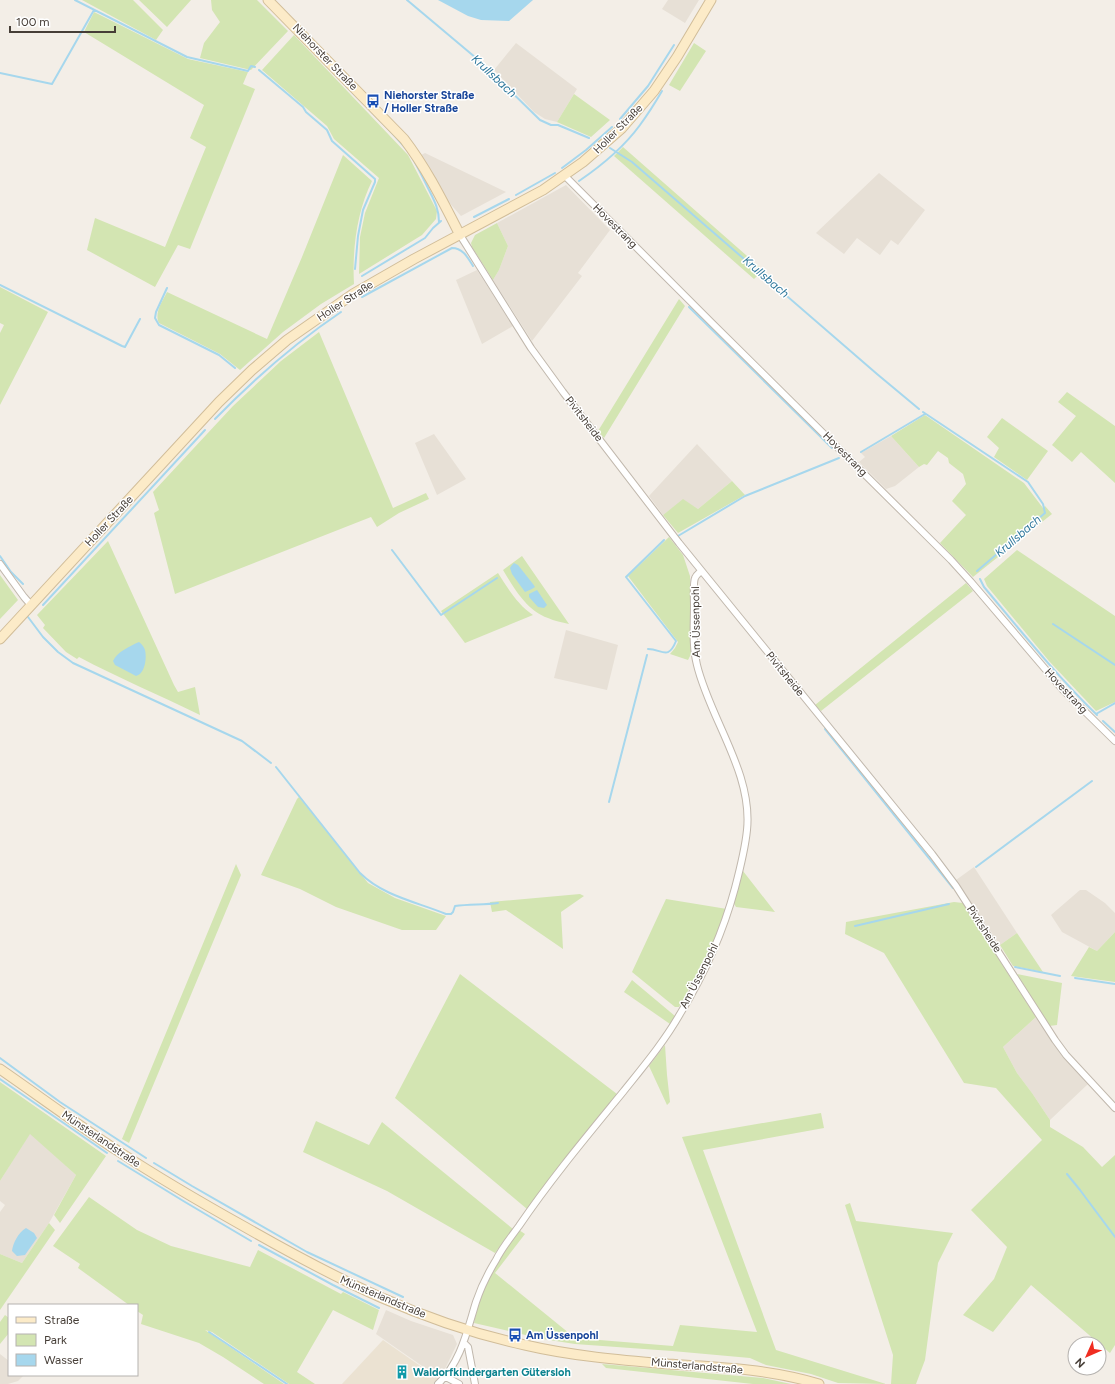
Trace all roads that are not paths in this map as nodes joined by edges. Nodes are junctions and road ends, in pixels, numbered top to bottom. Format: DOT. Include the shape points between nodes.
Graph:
graph roads {
  1 [pos="268,0"];
  2 [pos="711,0"];
  3 [pos="565,176"];
  4 [pos="460,235"];
  5 [pos="0,564"];
  6 [pos="701,571"];
  7 [pos="31,604"];
  8 [pos="0,638"];
  9 [pos="1115,741"];
  10 [pos="0,1069"];
  11 [pos="1115,1108"];
  12 [pos="468,1330"];
  13 [pos="464,1343"];
  14 [pos="446,1377"];
  15 [pos="438,1384"];
  16 [pos="458,1384"];
  17 [pos="475,1384"];
  18 [pos="819,1384"];
  1 -- 4 [label="street, Niehorster Straße" via="404,139 428,175"];
  2 -- 3 [label="street, Holler Straße" via="663,79 644,103 622,128"];
  3 -- 4 [label="street, Holler Straße"];
  3 -- 9 [label="street, Hovestrang" via="951,560 1063,690"];
  4 -- 6 [label="street, Pivitsheide" via="540,360"];
  4 -- 7 [label="street, Holler Straße" via="353,294 268,356 204,418"];
  5 -- 7 [label="street"];
  6 -- 11 [label="street, Pivitsheide" via="932,854 956,886 1055,1040"];
  6 -- 12 [label="street, Am Üssenpohl" via="695,578 694,628 697,665 747,800 747,830 730,907 713,952 680,1015 646,1063 542,1193 496,1258 477,1299"];
  7 -- 8 [label="street, Holler Straße"];
  10 -- 12 [label="street, Münsterlandstraße" via="116,1150 304,1261 351,1285 412,1311"];
  12 -- 13 [label="street, Am Üssenpohl"];
  12 -- 18 [label="street, Münsterlandstraße" via="527,1346 585,1356 732,1368"];
  13 -- 14 [label="street, Am Üssenpohl"];
  13 -- 17 [label="street" via="468,1348"];
  14 -- 15 [label="street, Am Üssenpohl"];
  14 -- 16 [label="street"];
}
